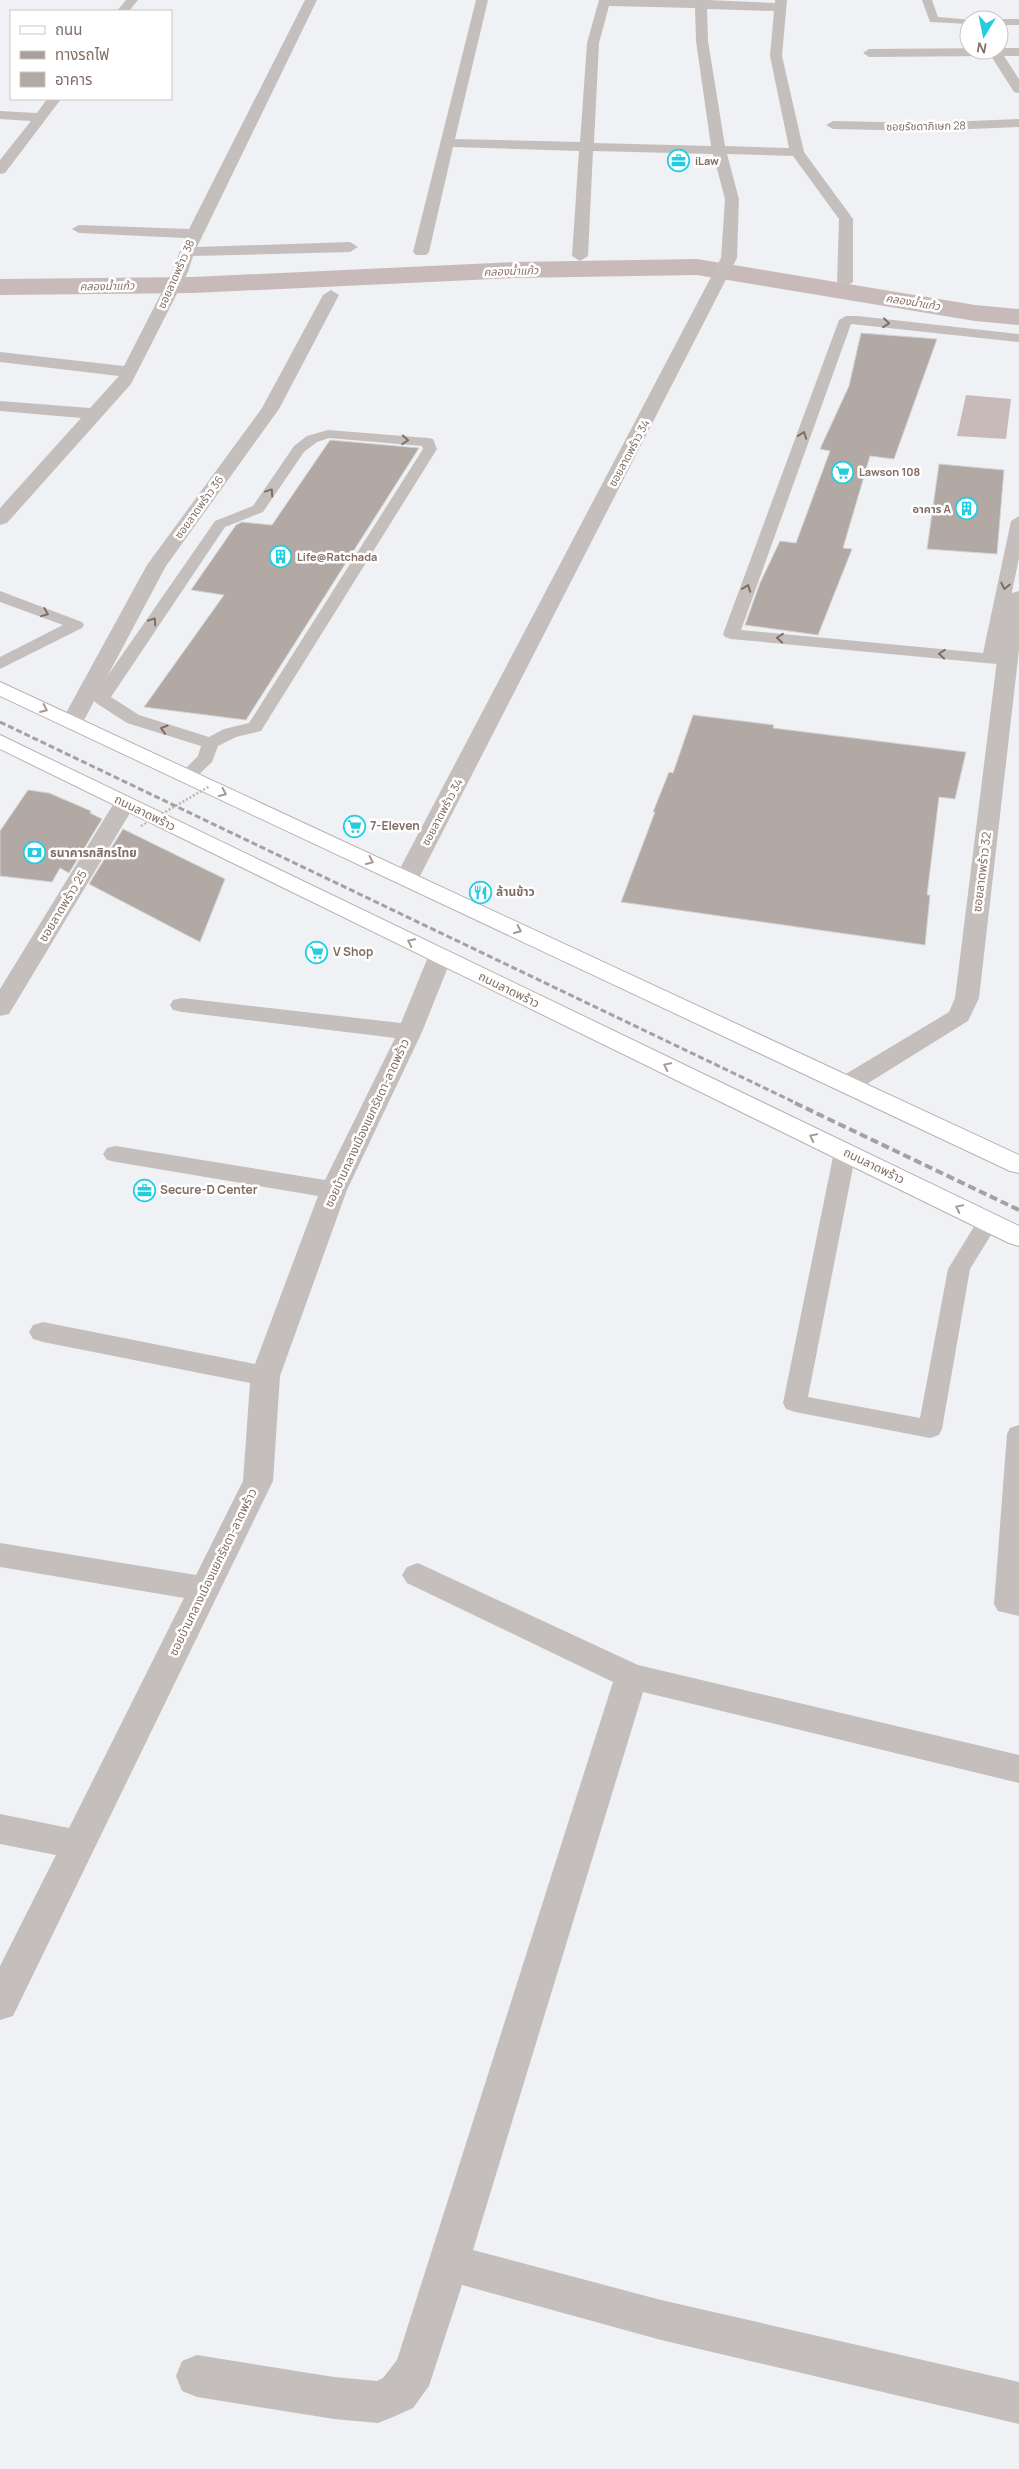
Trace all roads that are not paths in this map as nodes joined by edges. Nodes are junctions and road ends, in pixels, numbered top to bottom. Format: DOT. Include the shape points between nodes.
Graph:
graph roads {
  1 [pos="132,0"];
  2 [pos="310,0"];
  3 [pos="482,0"];
  4 [pos="927,0"];
  5 [pos="605,1"];
  6 [pos="701,2"];
  7 [pos="780,3"];
  8 [pos="124,10"];
  9 [pos="959,20"];
  10 [pos="959,52"];
  11 [pos="869,53"];
  12 [pos="1000,60"];
  13 [pos="1019,89"];
  14 [pos="53,100"];
  15 [pos="0,115"];
  16 [pos="39,117"];
  17 [pos="1019,123"];
  18 [pos="833,125"];
  19 [pos="446,143"];
  20 [pos="586,147"];
  21 [pos="719,150"];
  22 [pos="797,152"];
  23 [pos="0,170"];
  24 [pos="78,229"];
  25 [pos="194,234"];
  26 [pos="350,247"];
  27 [pos="186,252"];
  28 [pos="421,252"];
  29 [pos="580,256"];
  30 [pos="845,282"];
  31 [pos="331,295"];
  32 [pos="1019,338"];
  33 [pos="0,357"];
  34 [pos="130,372"];
  35 [pos="0,406"];
  36 [pos="95,414"];
  37 [pos="0,520"];
  38 [pos="1019,521"];
  39 [pos="0,596"];
  40 [pos="1019,597"];
  41 [pos="999,659"];
  42 [pos="0,664"];
  43 [pos="0,688"];
  44 [pos="72,722"];
  45 [pos="0,741"];
  46 [pos="210,744"];
  47 [pos="187,776"];
  48 [pos="125,803"];
  49 [pos="407,878"];
  50 [pos="440,956"];
  51 [pos="182,1005"];
  52 [pos="0,1009"];
  53 [pos="410,1032"];
  54 [pos="848,1084"];
  55 [pos="845,1152"];
  56 [pos="116,1154"];
  57 [pos="1019,1164"];
  58 [pos="334,1190"];
  59 [pos="988,1222"];
  60 [pos="1019,1237"];
  61 [pos="43,1332"];
  62 [pos="265,1376"];
  63 [pos="1019,1434"];
  64 [pos="0,1555"];
  65 [pos="418,1575"];
  66 [pos="205,1589"];
  67 [pos="1019,1606"];
  68 [pos="631,1676"];
  69 [pos="1019,1769"];
  70 [pos="0,1829"];
  71 [pos="78,1846"];
  72 [pos="0,2004"];
  73 [pos="449,2262"];
  74 [pos="197,2376"];
  75 [pos="1019,2403"];
  1 -- 8 [label="street"];
  2 -- 25 [label="street, ซอยลาดพร้าว 38"];
  3 -- 19 [label="street"];
  4 -- 9 [label="lane" via="932,19"];
  5 -- 6 [label="street"];
  5 -- 20 [label="street" via="593,43"];
  6 -- 7 [label="street"];
  6 -- 21 [label="street, ซอยลาดพร้าว 34" via="702,41"];
  7 -- 22 [label="street" via="776,56"];
  10 -- 11 [label="street"];
  12 -- 13 [label="street"];
  14 -- 16 [label="street"];
  15 -- 16 [label="street"];
  16 -- 23 [label="street"];
  17 -- 18 [label="street, ซอยรัชดาภิเษก 28" via="924,127"];
  19 -- 20 [label="street"];
  19 -- 28 [label="street"];
  20 -- 21 [label="street"];
  20 -- 29 [label="street"];
  21 -- 22 [label="street"];
  21 -- 49 [label="street, ซอยลาดพร้าว 34" via="732,199 729,258"];
  22 -- 30 [label="street" via="846,219"];
  24 -- 25 [label="street"];
  25 -- 27 [label="street, ซอยลาดพร้าว 38"];
  26 -- 27 [label="street"];
  27 -- 34 [label="street, ซอยลาดพร้าว 38" via="180,272"];
  31 -- 44 [label="street, ซอยลาดพร้าว 36" via="270,409 157,565"];
  41 -- 32 [label="lane, one-way" via="730,634 846,320"];
  33 -- 34 [label="street"];
  34 -- 36 [label="street, ซอยลาดพร้าว 38"];
  35 -- 36 [label="street"];
  36 -- 37 [label="street, ซอยลาดพร้าว 38"];
  38 -- 41 [label="lane, one-way"];
  39 -- 42 [label="lane, one-way" via="76,625"];
  40 -- 41 [label="street, ซอยลาดพร้าว 32"];
  41 -- 54 [label="street, ซอยลาดพร้าว 32" via="968,998 959,1016"];
  43 -- 44 [label="main road, one-way"];
  44 -- 47 [label="main road"];
  45 -- 48 [label="main road, ถนนลาดพร้าว"];
  46 -- 46 [label="lane, one-way" via="133,719 102,699 220,524 258,509 298,449 312,439 328,434 428,442 430,449 255,727 230,733"];
  46 -- 47 [label="lane" via="206,758"];
  47 -- 49 [label="main road, one-way"];
  50 -- 48 [label="main road, ถนนลาดพร้าว, one-way"];
  48 -- 52 [label="street, ซอยลาดพร้าว 25"];
  49 -- 54 [label="main road, one-way"];
  50 -- 53 [label="street, ซอยบ้านกลางเมืองแยกรัชดา-ลาดพร้าว"];
  55 -- 50 [label="main road, ถนนลาดพร้าว, one-way"];
  51 -- 53 [label="street"];
  53 -- 58 [label="street, ซอยบ้านกลางเมืองแยกรัชดา-ลาดพร้าว"];
  54 -- 57 [label="main road"];
  59 -- 55 [label="main road, ถนนลาดพร้าว, one-way"];
  55 -- 59 [label="lane" via="795,1403 930,1429 960,1269"];
  56 -- 58 [label="street"];
  58 -- 62 [label="street, ซอยบ้านกลางเมืองแยกรัชดา-ลาดพร้าว"];
  59 -- 60 [label="main road, ถนนลาดพร้าว"];
  61 -- 62 [label="street"];
  62 -- 66 [label="street, ซอยบ้านกลางเมืองแยกรัชดา-ลาดพร้าว" via="258,1481"];
  63 -- 67 [label="lane" via="1007,1604"];
  64 -- 66 [label="street"];
  65 -- 68 [label="street"];
  66 -- 71 [label="street, ซอยบ้านกลางเมืองแยกรัชดา-ลาดพร้าว"];
  68 -- 69 [label="street"];
  68 -- 73 [label="street"];
  70 -- 71 [label="street"];
  71 -- 72 [label="street, ซอยบ้านกลางเมืองแยกรัชดา-ลาดพร้าว"];
  73 -- 74 [label="street" via="414,2370 398,2393 378,2402"];
  73 -- 75 [label="street" via="619,2310"];
}
